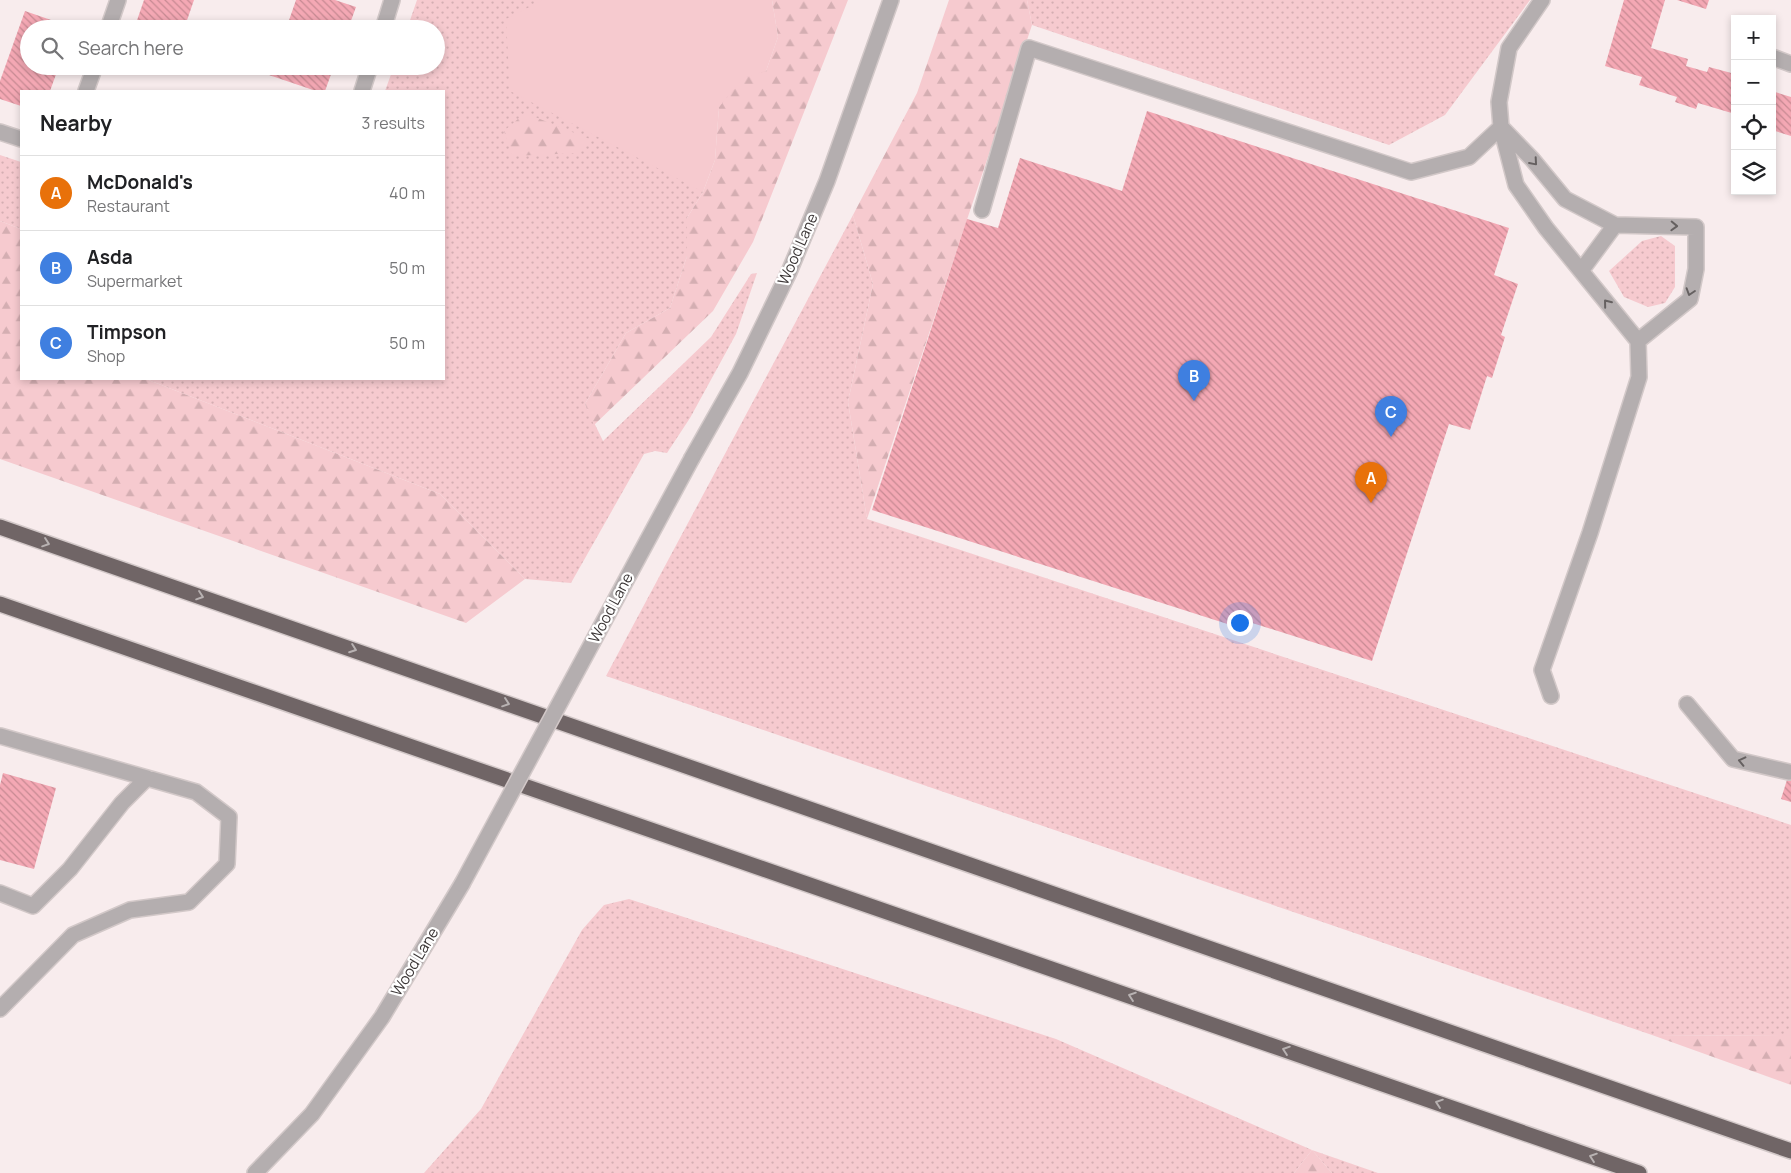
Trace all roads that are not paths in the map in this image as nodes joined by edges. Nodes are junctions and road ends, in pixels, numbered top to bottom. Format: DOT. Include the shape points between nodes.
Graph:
graph roads {
  1 [pos="118,0"];
  2 [pos="392,0"];
  3 [pos="891,0"];
  4 [pos="1542,0"];
  5 [pos="111,20"];
  6 [pos="386,20"];
  7 [pos="1776,58"];
  8 [pos="1791,64"];
  9 [pos="92,75"];
  10 [pos="367,75"];
  11 [pos="86,90"];
  12 [pos="362,90"];
  13 [pos="1501,127"];
  14 [pos="0,132"];
  15 [pos="20,139"];
  16 [pos="982,210"];
  17 [pos="1615,225"];
  18 [pos="1581,271"];
  19 [pos="1638,341"];
  20 [pos="0,527"];
  21 [pos="0,604"];
  22 [pos="1551,696"];
  23 [pos="1687,704"];
  24 [pos="0,736"];
  25 [pos="1789,772"];
  26 [pos="147,778"];
  27 [pos="0,894"];
  28 [pos="0,1009"];
  29 [pos="1791,1152"];
  30 [pos="254,1173"];
  31 [pos="1639,1173"];
  1 -- 5 [label="street"];
  2 -- 6 [label="street"];
  3 -- 30 [label="street, Wood Lane, bridge" via="827,181 789,272 740,373 462,884 382,1017 312,1114"];
  4 -- 13 [label="street" via="1509,48 1499,102"];
  7 -- 8 [label="street"];
  9 -- 11 [label="street"];
  10 -- 12 [label="street"];
  13 -- 16 [label="street" via="1469,157 1410,172 1029,48"];
  13 -- 17 [label="street, one-way" via="1565,199"];
  13 -- 18 [label="street" via="1516,185"];
  14 -- 15 [label="street"];
  17 -- 18 [label="street"];
  17 -- 19 [label="street, one-way" via="1696,227 1696,269 1690,299"];
  19 -- 18 [label="street, one-way"];
  19 -- 22 [label="street" via="1639,377 1542,670"];
  20 -- 29 [label="highway, one-way"];
  31 -- 21 [label="highway, one-way"];
  25 -- 23 [label="street, one-way" via="1733,759"];
  24 -- 26 [label="street"];
  26 -- 27 [label="street" via="122,803 70,869 33,906"];
  26 -- 28 [label="street" via="196,792 229,817 227,864 189,902 130,910 73,935"];
}
